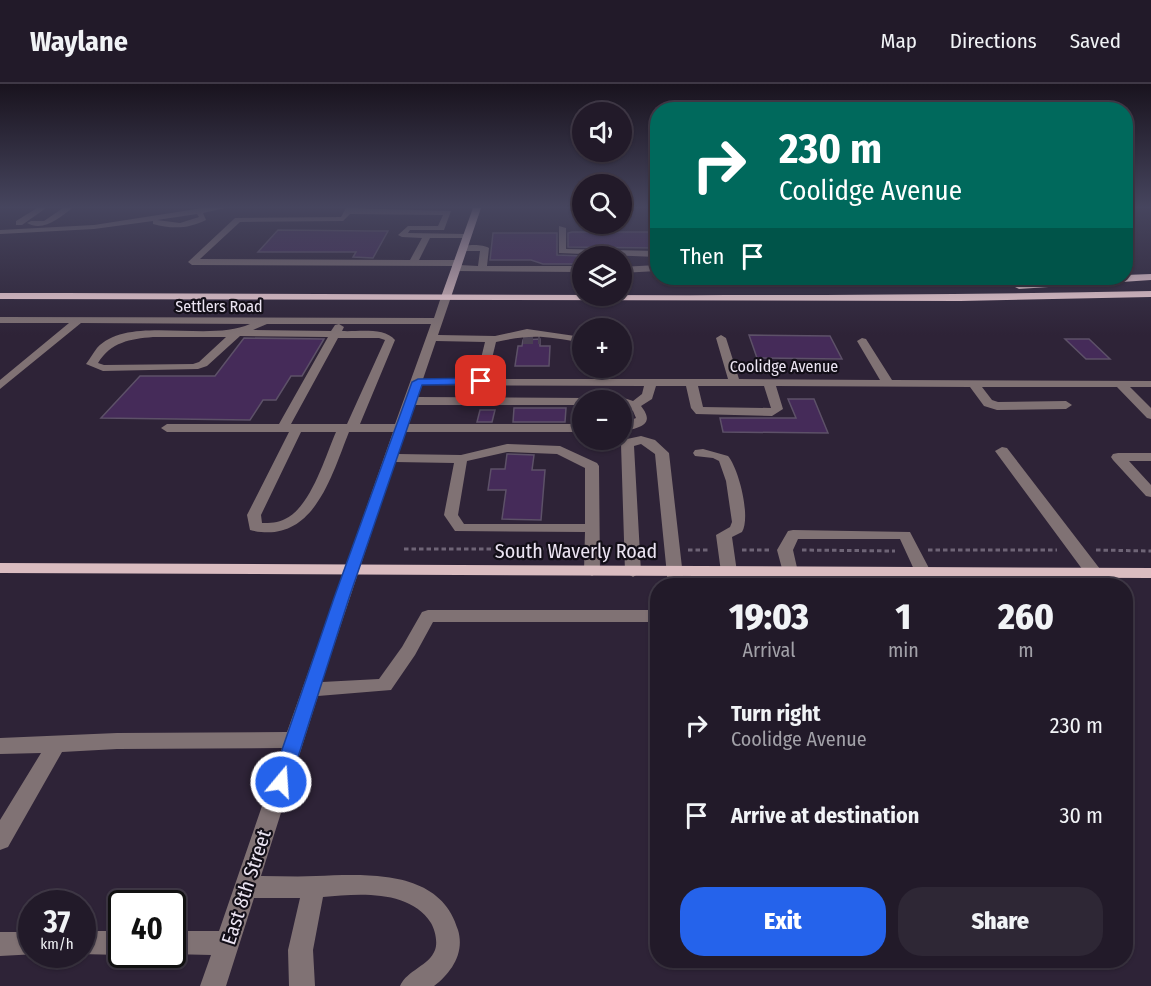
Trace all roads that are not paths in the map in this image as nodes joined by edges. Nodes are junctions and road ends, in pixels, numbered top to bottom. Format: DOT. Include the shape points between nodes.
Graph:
graph roads {
  1 [pos="205,250"];
  2 [pos="419,250"];
  3 [pos="462,250"];
  4 [pos="485,250"];
  5 [pos="562,250"];
  6 [pos="633,254"];
  7 [pos="650,254"];
  8 [pos="413,262"];
  9 [pos="457,265"];
  10 [pos="482,268"];
  11 [pos="572,269"];
  12 [pos="650,269"];
  13 [pos="632,270"];
  14 [pos="1151,277"];
  15 [pos="1133,278"];
  16 [pos="0,284"];
  17 [pos="1133,284"];
  18 [pos="1151,284"];
  19 [pos="134,285"];
  20 [pos="572,285"];
  21 [pos="632,285"];
  22 [pos="1029,285"];
  23 [pos="1082,285"];
  24 [pos="1014,286"];
  25 [pos="448,291"];
  26 [pos="789,292"];
  27 [pos="0,296"];
  28 [pos="1151,296"];
  29 [pos="102,297"];
  30 [pos="0,320"];
  31 [pos="78,321"];
  32 [pos="264,321"];
  33 [pos="438,321"];
  34 [pos="342,322"];
  35 [pos="237,333"];
  36 [pos="335,334"];
  37 [pos="433,338"];
  38 [pos="721,338"];
  39 [pos="496,339"];
  40 [pos="523,339"];
  41 [pos="540,339"];
  42 [pos="568,339"];
  43 [pos="572,339"];
  44 [pos="862,341"];
  45 [pos="589,378"];
  46 [pos="481,381"];
  47 [pos="418,382"];
  48 [pos="589,382"];
  49 [pos="651,382"];
  50 [pos="691,382"];
  51 [pos="734,382"];
  52 [pos="769,382"];
  53 [pos="888,383"];
  54 [pos="974,384"];
  55 [pos="1120,384"];
  56 [pos="1151,384"];
  57 [pos="0,386"];
  58 [pos="411,401"];
  59 [pos="572,401"];
  60 [pos="634,405"];
  61 [pos="1066,405"];
  62 [pos="1151,415"];
  63 [pos="632,425"];
  64 [pos="402,427"];
  65 [pos="167,428"];
  66 [pos="290,428"];
  67 [pos="348,428"];
  68 [pos="572,428"];
  69 [pos="633,440"];
  70 [pos="1002,451"];
  71 [pos="700,453"];
  72 [pos="1151,457"];
  73 [pos="391,458"];
  74 [pos="461,459"];
  75 [pos="1151,493"];
  76 [pos="592,528"];
  77 [pos="0,568"];
  78 [pos="351,571"];
  79 [pos="592,571"];
  80 [pos="633,572"];
  81 [pos="729,572"];
  82 [pos="790,572"];
  83 [pos="924,572"];
  84 [pos="1094,573"];
  85 [pos="1151,573"];
  86 [pos="676,578"];
  87 [pos="650,616"];
  88 [pos="311,690"];
  89 [pos="295,740"];
  90 [pos="56,745"];
  91 [pos="0,746"];
  92 [pos="0,840"];
  93 [pos="246,887"];
  94 [pos="314,887"];
  95 [pos="186,943"];
  96 [pos="228,943"];
  97 [pos="0,944"];
  98 [pos="18,944"];
  99 [pos="213,986"];
  100 [pos="302,986"];
  101 [pos="413,986"];
  1 -- 8 [label="street" via="192,262"];
  2 -- 8 [label="street"];
  3 -- 9 [label="main road, East 8th Street"];
  4 -- 10 [label="street"];
  5 -- 6 [label="street"];
  6 -- 7 [label="street"];
  6 -- 13 [label="street"];
  8 -- 9 [label="street"];
  9 -- 10 [label="street"];
  9 -- 25 [label="main road, East 8th Street"];
  10 -- 11 [label="street"];
  12 -- 13 [label="street"];
  14 -- 15 [label="highway"];
  16 -- 19 [label="highway"];
  17 -- 18 [label="highway"];
  19 -- 25 [label="highway"];
  19 -- 29 [label="highway"];
  20 -- 25 [label="highway"];
  21 -- 26 [label="highway"];
  22 -- 24 [label="highway"];
  23 -- 24 [label="highway"];
  24 -- 26 [label="highway"];
  25 -- 26 [label="highway" via="628,297"];
  25 -- 29 [label="highway"];
  25 -- 33 [label="street, East 8th Street"];
  26 -- 28 [label="highway"];
  27 -- 29 [label="highway"];
  30 -- 31 [label="street, Settlers Road"];
  31 -- 32 [label="street, Settlers Road"];
  31 -- 57 [label="street"];
  32 -- 34 [label="street, Settlers Road"];
  32 -- 35 [label="street"];
  33 -- 34 [label="street, Settlers Road"];
  33 -- 37 [label="street, East 8th Street"];
  34 -- 36 [label="street"];
  35 -- 35 [label="street" via="129,336 109,344 92,364 103,368 194,367 203,364"];
  35 -- 36 [label="street"];
  36 -- 66 [label="street"];
  36 -- 67 [label="street" via="379,335 390,340"];
  37 -- 39 [label="street"];
  37 -- 47 [label="street, East 8th Street"];
  38 -- 51 [label="street"];
  39 -- 40 [label="street"];
  39 -- 42 [label="street" via="507,334 538,332"];
  39 -- 46 [label="street"];
  41 -- 42 [label="street"];
  42 -- 43 [label="street"];
  44 -- 53 [label="street"];
  45 -- 48 [label="street"];
  46 -- 47 [label="street, Coolidge Avenue"];
  46 -- 48 [label="street, Coolidge Avenue"];
  47 -- 58 [label="street, East 8th Street"];
  48 -- 49 [label="street, Coolidge Avenue"];
  49 -- 50 [label="street, Coolidge Avenue"];
  49 -- 60 [label="street" via="648,396"];
  50 -- 51 [label="street, Coolidge Avenue"];
  50 -- 52 [label="street" via="700,411 772,412 777,409"];
  51 -- 52 [label="street, Coolidge Avenue"];
  52 -- 53 [label="street, Coolidge Avenue"];
  53 -- 54 [label="street, Coolidge Avenue"];
  54 -- 55 [label="street, Coolidge Avenue"];
  54 -- 61 [label="street" via="988,403 997,406"];
  55 -- 56 [label="street, Coolidge Avenue"];
  55 -- 62 [label="street"];
  58 -- 59 [label="street"];
  58 -- 64 [label="street, East 8th Street"];
  60 -- 63 [label="street" via="642,419"];
  64 -- 67 [label="street"];
  64 -- 68 [label="street"];
  64 -- 73 [label="street, East 8th Street"];
  65 -- 66 [label="street"];
  66 -- 67 [label="street"];
  66 -- 67 [label="street" via="254,515 255,527 278,527 297,519 310,504"];
  69 -- 80 [label="street" via="627,444"];
  69 -- 86 [label="street" via="645,440 662,453"];
  70 -- 84 [label="street"];
  71 -- 81 [label="street" via="723,457 729,471 739,522 737,529 724,535"];
  72 -- 75 [label="street" via="1118,458"];
  73 -- 74 [label="street"];
  73 -- 78 [label="street, East 8th Street"];
  74 -- 76 [label="street" via="507,448 560,450 592,466"];
  74 -- 76 [label="street" via="451,515 460,528"];
  76 -- 79 [label="street"];
  77 -- 78 [label="main road, South Waverly Road"];
  78 -- 79 [label="main road, South Waverly Road"];
  78 -- 88 [label="street, East 8th Street"];
  79 -- 80 [label="main road, South Waverly Road"];
  80 -- 86 [label="main road, South Waverly Road"];
  81 -- 82 [label="main road, South Waverly Road"];
  81 -- 86 [label="main road, South Waverly Road"];
  82 -- 83 [label="main road, South Waverly Road"];
  82 -- 83 [label="street" via="785,550 793,534 905,535"];
  83 -- 84 [label="main road, South Waverly Road"];
  84 -- 85 [label="main road, South Waverly Road"];
  87 -- 88 [label="street" via="428,616 384,685"];
  88 -- 89 [label="street, East 8th Street"];
  89 -- 90 [label="street"];
  89 -- 93 [label="street, East 8th Street"];
  90 -- 91 [label="street"];
  90 -- 92 [label="street"];
  93 -- 94 [label="street"];
  93 -- 96 [label="street, East 8th Street"];
  94 -- 100 [label="street" via="300,950"];
  94 -- 101 [label="street" via="365,884 403,891 428,902 445,923 450,945 445,958"];
  95 -- 96 [label="street"];
  96 -- 99 [label="street, East 8th Street"];
  97 -- 98 [label="street"];
}
